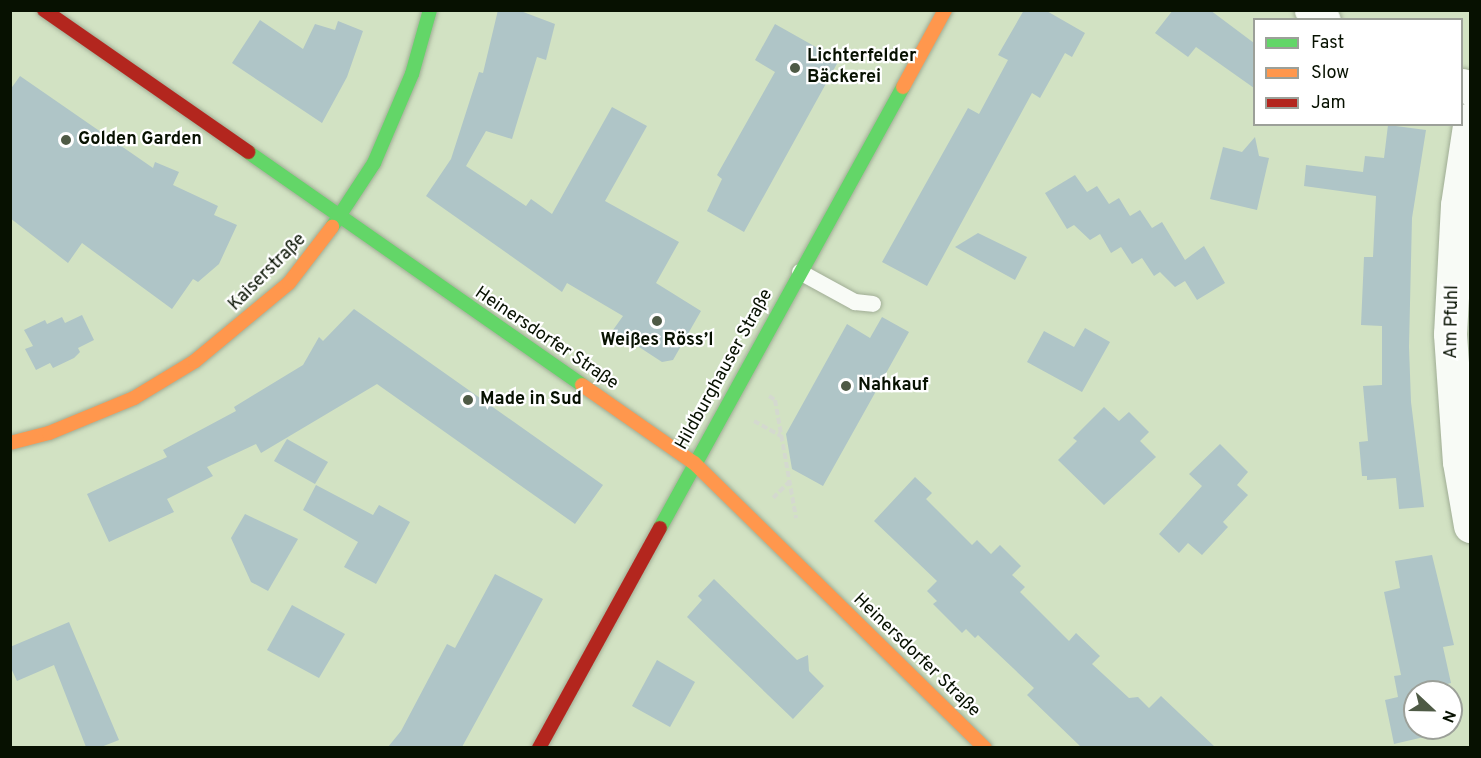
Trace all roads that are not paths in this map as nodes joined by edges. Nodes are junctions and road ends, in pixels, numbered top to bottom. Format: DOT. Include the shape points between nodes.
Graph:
graph roads {
  1 [pos="45,10"];
  2 [pos="430,10"];
  3 [pos="945,10"];
  4 [pos="1470,119"];
  5 [pos="339,218"];
  6 [pos="800,272"];
  7 [pos="873,304"];
  8 [pos="10,442"];
  9 [pos="694,463"];
  10 [pos="1470,526"];
  11 [pos="539,747"];
  12 [pos="985,747"];
  1 -- 5 [label="street, Heinersdorfer Straße"];
  2 -- 5 [label="street, Kaiserstraße" via="412,74 374,163"];
  3 -- 6 [label="street, Hildburghauser Straße"];
  4 -- 10 [label="street, Am Pfuhl" via="1457,205 1450,334 1459,462"];
  5 -- 8 [label="street, Kaiserstraße" via="289,283 195,361 104,413"];
  5 -- 9 [label="street, Heinersdorfer Straße"];
  6 -- 7 [label="lane" via="855,302"];
  6 -- 9 [label="street, Hildburghauser Straße"];
  9 -- 11 [label="street, Hildburghauser Straße"];
  9 -- 12 [label="street, Heinersdorfer Straße"];
}
